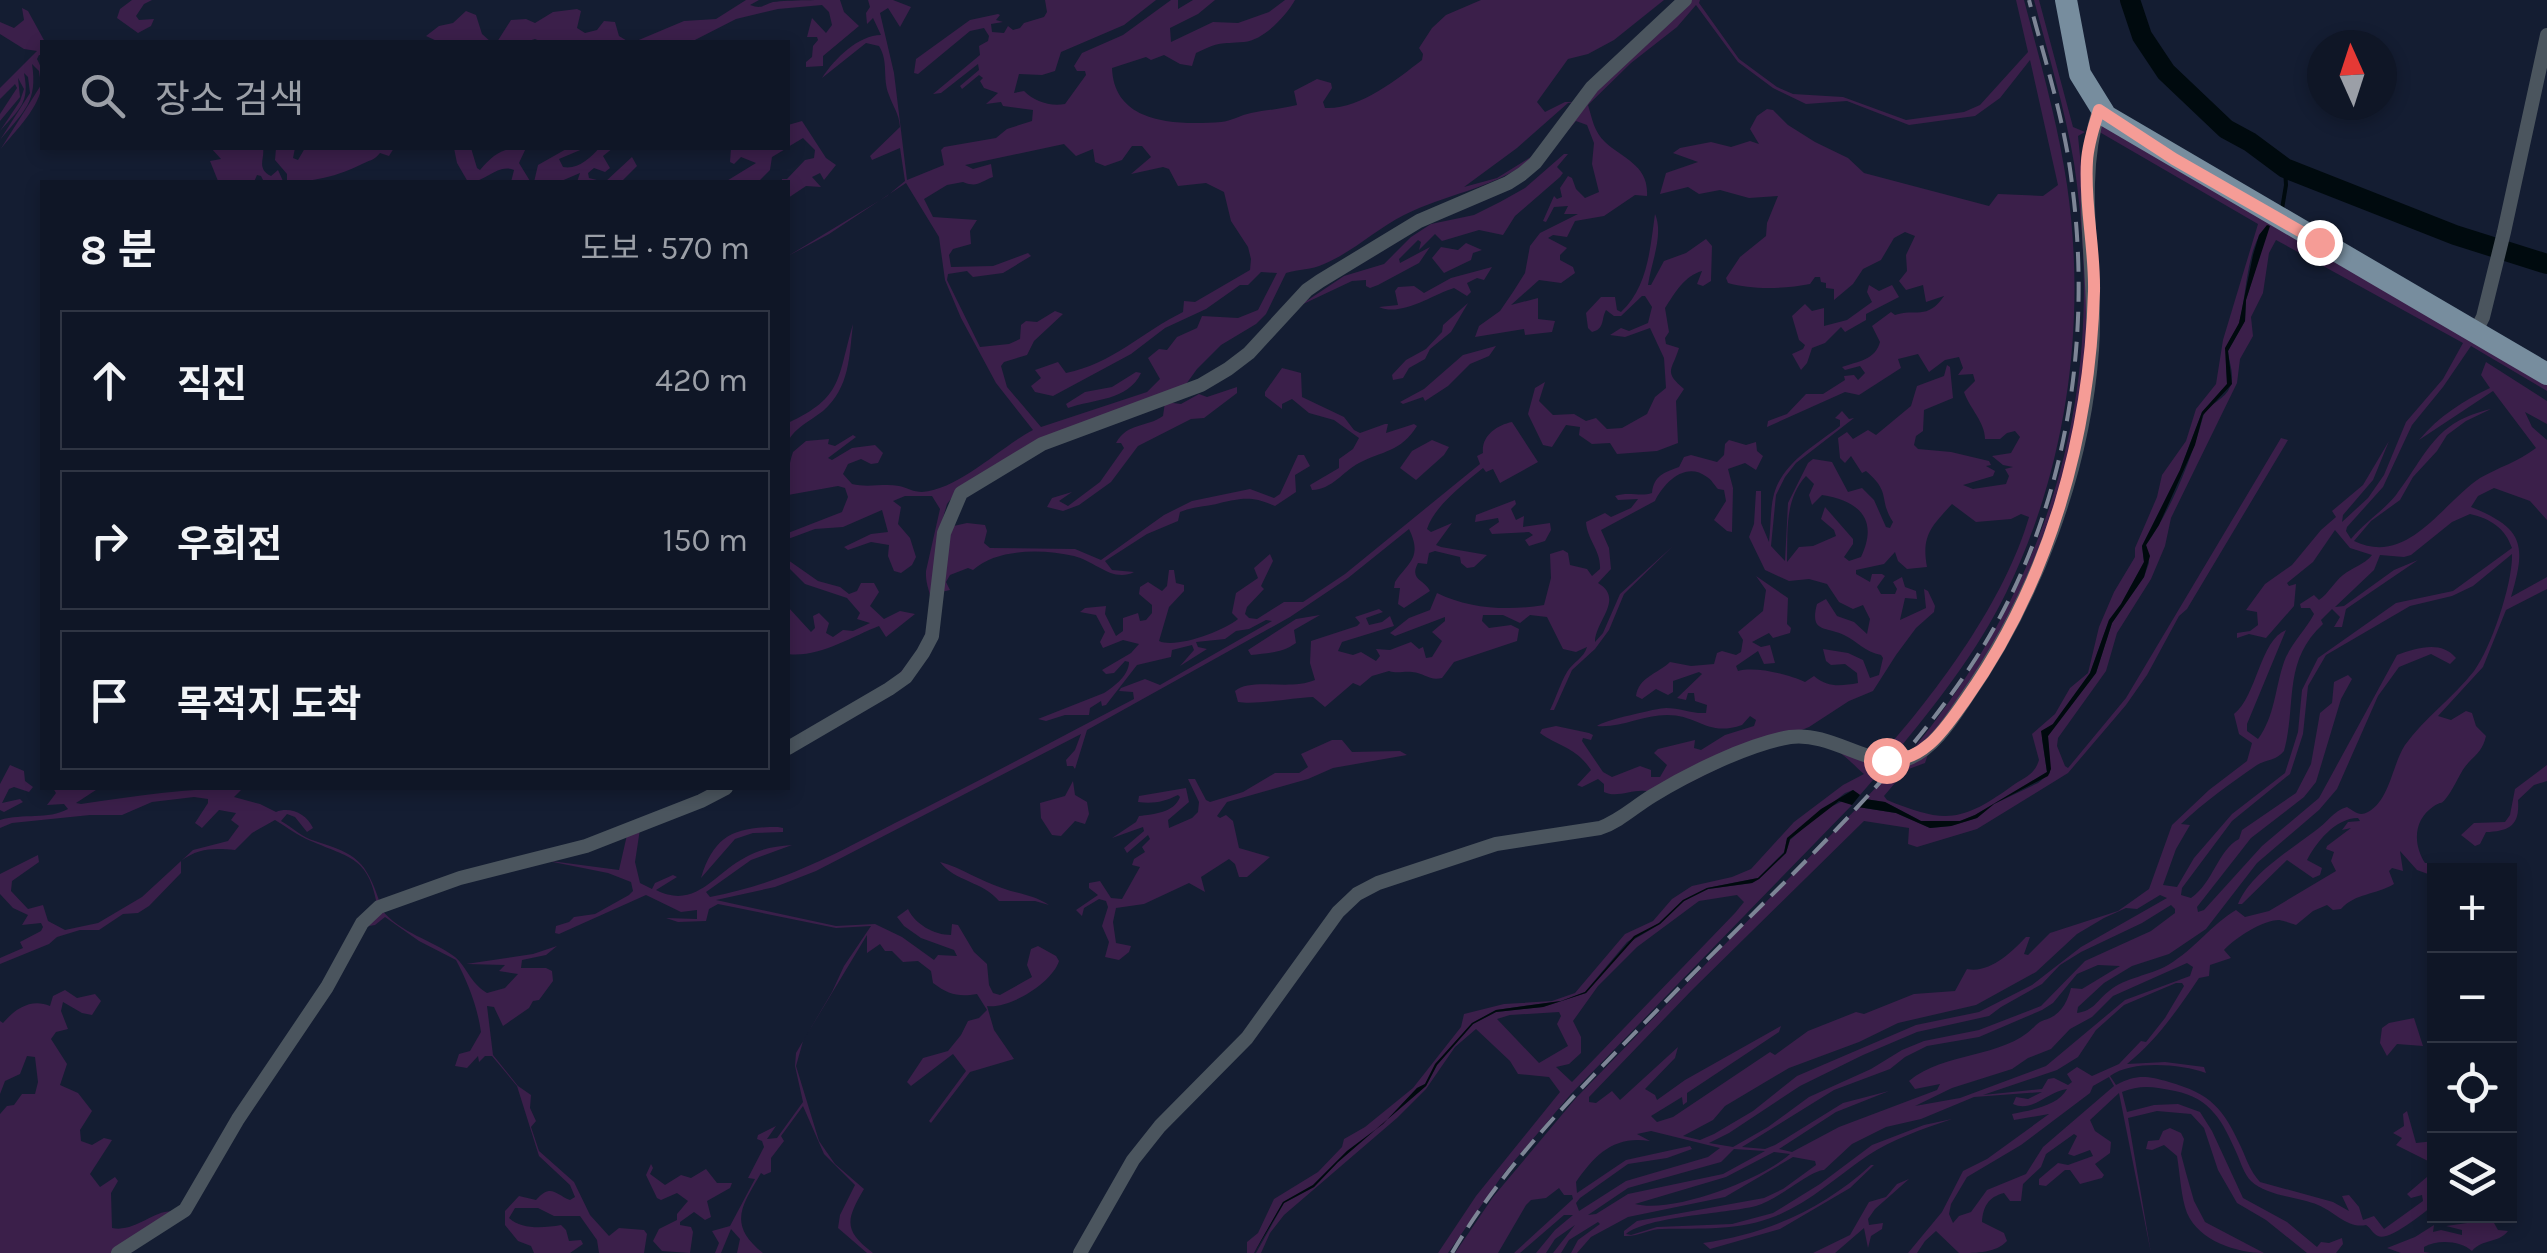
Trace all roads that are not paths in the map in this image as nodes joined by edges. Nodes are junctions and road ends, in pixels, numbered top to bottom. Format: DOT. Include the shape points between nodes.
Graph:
graph roads {
  1 [pos="1685,0"];
  2 [pos="2066,0"];
  3 [pos="2547,35"];
  4 [pos="2099,110"];
  5 [pos="2476,331"];
  6 [pos="2547,374"];
  7 [pos="790,747"];
  8 [pos="722,790"];
  9 [pos="118,1253"];
  10 [pos="1080,1253"];
  1 -- 7 [label="street" via="1605,74 1535,164 1508,184 1419,221 1307,290 1248,353 1201,385 1042,444 961,493 944,533 932,636 924,653 889,689"];
  2 -- 4 [label="main road" via="2080,74"];
  3 -- 5 [label="street"];
  4 -- 5 [label="main road"];
  4 -- 10 [label="street" via="2086,179 2092,350 2074,456 2030,586 1991,663 1941,732 1898,761 1815,736 1789,737 1705,769 1600,828 1496,844 1366,888 1338,912 1247,1038 1133,1160"];
  5 -- 6 [label="main road"];
  8 -- 9 [label="street" via="601,841 378,907 185,1210"];
}
